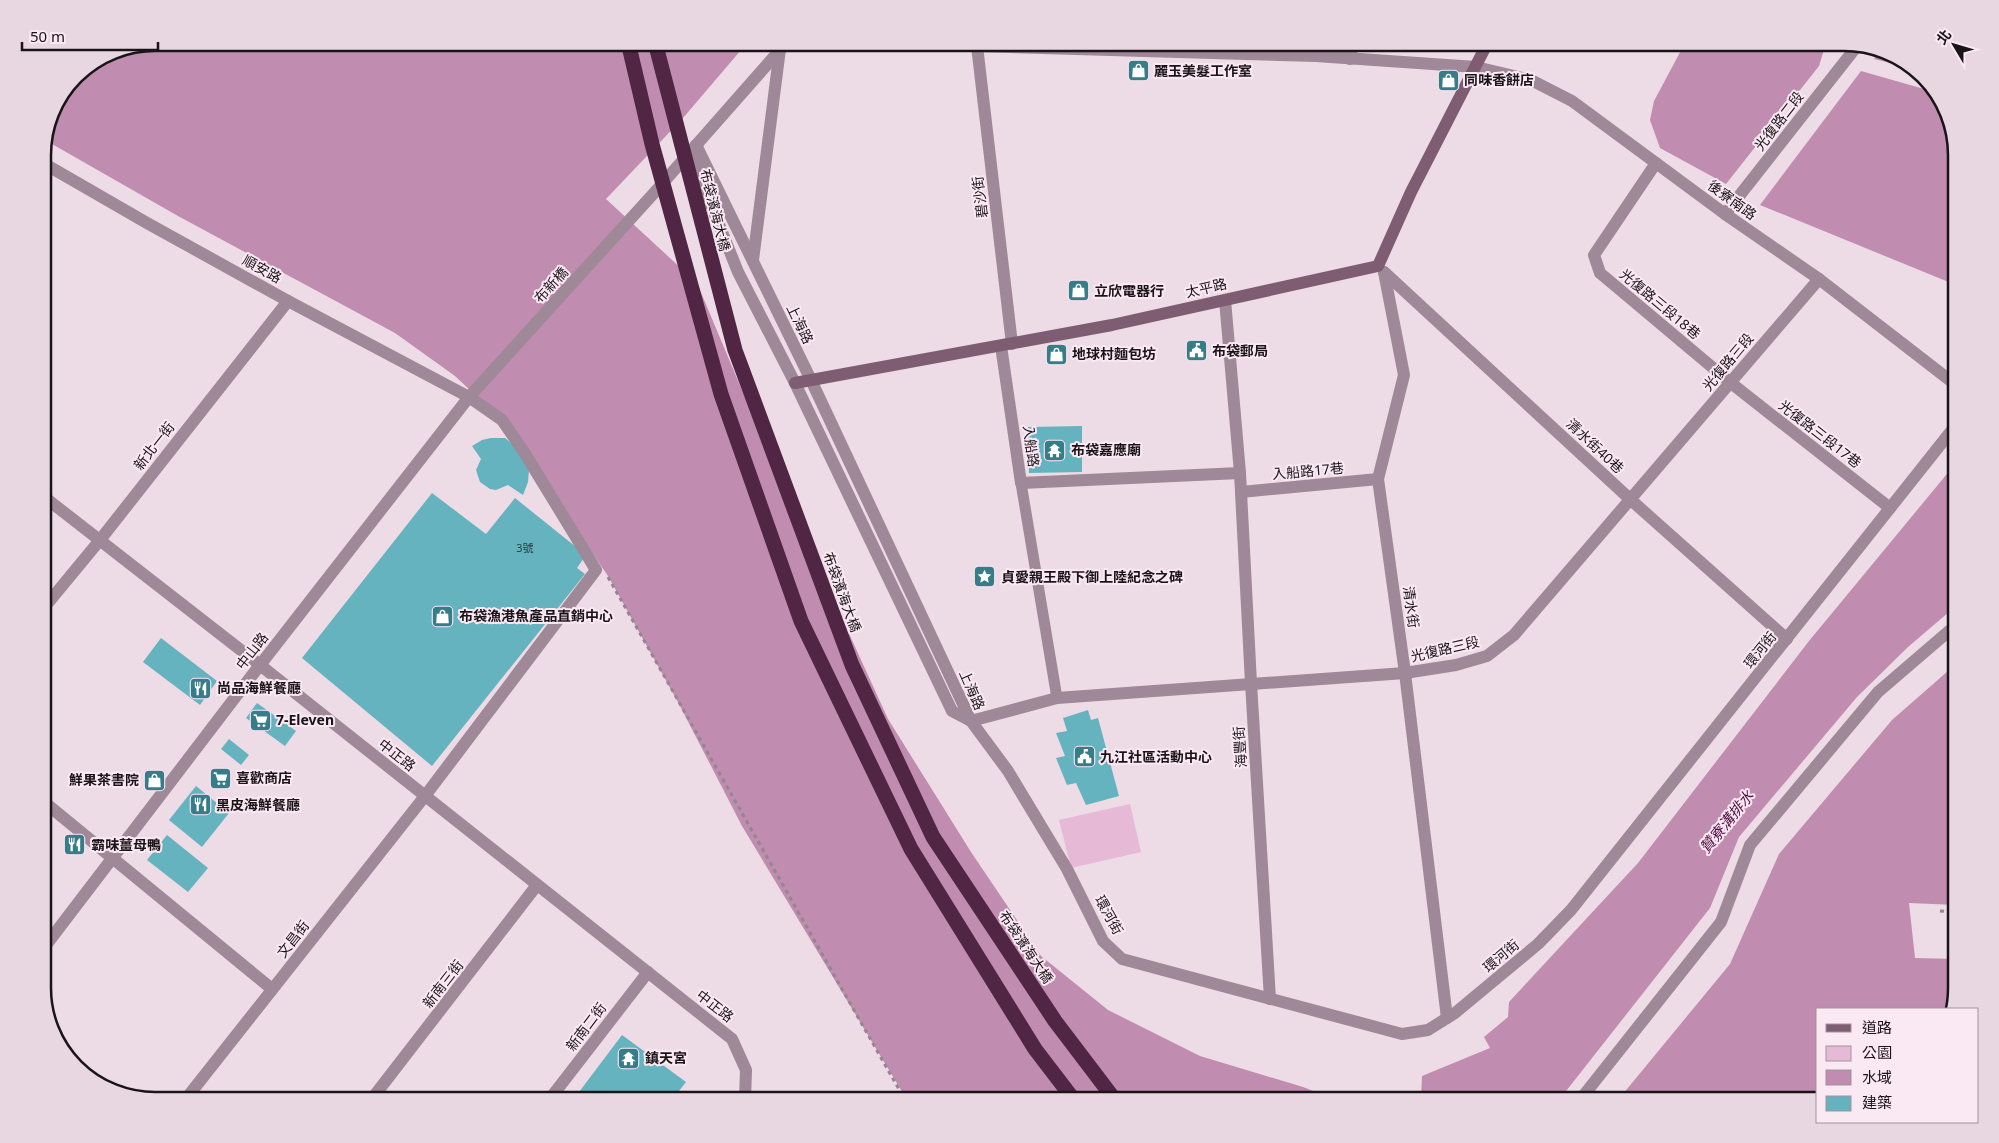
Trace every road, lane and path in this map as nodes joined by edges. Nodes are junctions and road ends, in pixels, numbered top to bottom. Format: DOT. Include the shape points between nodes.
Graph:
graph roads {
  1 [pos="630,51"];
  2 [pos="657,51"];
  3 [pos="777,51"];
  4 [pos="781,51"];
  5 [pos="973,51"];
  6 [pos="1247,51"];
  7 [pos="1351,51"];
  8 [pos="1484,51"];
  9 [pos="1853,52"];
  10 [pos="1350,59"];
  11 [pos="1476,67"];
  12 [pos="696,145"];
  13 [pos="1656,163"];
  14 [pos="51,167"];
  15 [pos="1726,214"];
  16 [pos="753,260"];
  17 [pos="1381,269"];
  18 [pos="1819,279"];
  19 [pos="1225,300"];
  20 [pos="288,301"];
  21 [pos="1006,345"];
  22 [pos="1948,379"];
  23 [pos="811,380"];
  24 [pos="1731,383"];
  25 [pos="795,384"];
  26 [pos="469,397"];
  27 [pos="1948,435"];
  28 [pos="1240,473"];
  29 [pos="1378,479"];
  30 [pos="1021,483"];
  31 [pos="1242,492"];
  32 [pos="1631,500"];
  33 [pos="51,502"];
  34 [pos="1890,508"];
  35 [pos="100,540"];
  36 [pos="596,570"];
  37 [pos="51,598"];
  38 [pos="1948,633"];
  39 [pos="1787,639"];
  40 [pos="260,665"];
  41 [pos="1404,673"];
  42 [pos="1251,683"];
  43 [pos="1057,698"];
  44 [pos="971,721"];
  45 [pos="425,796"];
  46 [pos="51,808"];
  47 [pos="112,859"];
  48 [pos="538,885"];
  49 [pos="1940,911"];
  50 [pos="1948,912"];
  51 [pos="51,939"];
  52 [pos="648,972"];
  53 [pos="272,989"];
  54 [pos="1270,999"];
  55 [pos="1447,1018"];
  56 [pos="191,1092"];
  57 [pos="377,1092"];
  58 [pos="555,1092"];
  59 [pos="745,1092"];
  60 [pos="900,1092"];
  61 [pos="1068,1092"];
  62 [pos="1109,1092"];
  63 [pos="1586,1092"];
  1 -- 61 [label="highway, bridge" via="652,144 721,394 801,622 911,849 1036,1049"];
  2 -- 62 [label="highway, 布袋濱海大橋, bridge" via="735,350 852,664 933,837 1055,1021"];
  3 -- 12 [label="street"];
  4 -- 16 [label="street"];
  5 -- 21 [label="street, 碧沙街"];
  6 -- 10 [label="street, 後寮南路"];
  7 -- 10 [label="street"];
  8 -- 11 [label="main road"];
  9 -- 15 [label="street, 光復路二段"];
  10 -- 11 [label="street, 後寮南路"];
  11 -- 13 [label="street, 後寮南路" via="1531,80 1572,101"];
  11 -- 17 [label="main road" via="1411,192"];
  12 -- 16 [label="street, 上海路"];
  12 -- 25 [label="street, 上海路" via="698,172 720,231"];
  12 -- 26 [label="street, 布新橋"];
  13 -- 15 [label="street, 後寮南路"];
  13 -- 24 [label="street, 光復路三段18巷" via="1594,255 1600,273"];
  14 -- 20 [label="street, 順安路"];
  15 -- 18 [label="street, 後寮南路"];
  16 -- 23 [label="street, 上海路"];
  17 -- 19 [label="main road, 太平路"];
  17 -- 29 [label="street, 清水街" via="1404,375"];
  17 -- 32 [label="street, 清水街40巷"];
  18 -- 22 [label="street, 後寮南路"];
  18 -- 24 [label="street, 光復路三段"];
  19 -- 21 [label="main road, 太平路"];
  19 -- 28 [label="street"];
  20 -- 26 [label="street, 順安路"];
  20 -- 35 [label="street, 新北一街"];
  21 -- 23 [label="main road, 太平路"];
  21 -- 30 [label="street, 入船路"];
  23 -- 25 [label="main road, 太平路"];
  23 -- 44 [label="street, 上海路"];
  24 -- 32 [label="street, 光復路三段"];
  24 -- 34 [label="street, 光復路三段17巷"];
  25 -- 44 [label="street, 上海路" via="952,711"];
  26 -- 36 [label="street, 順安路" via="502,420"];
  26 -- 40 [label="street, 中山路"];
  27 -- 34 [label="street, 環河街"];
  28 -- 30 [label="street, 入船路"];
  28 -- 31 [label="street"];
  29 -- 31 [label="street, 入船路17巷"];
  29 -- 41 [label="street, 清水街"];
  30 -- 43 [label="lane"];
  31 -- 42 [label="street, 海豐街"];
  32 -- 39 [label="street, 清水街40巷"];
  32 -- 41 [label="street, 光復路三段" via="1514,634 1486,656 1456,665"];
  33 -- 35 [label="street, 中正路"];
  34 -- 39 [label="street, 環河街"];
  35 -- 37 [label="street, 新北一街"];
  35 -- 40 [label="street, 中正路"];
  36 -- 45 [label="street, 文昌街"];
  36 -- 60 [label="path" via="608,576"];
  38 -- 63 [label="street" via="1878,692 1750,845 1721,922"];
  39 -- 55 [label="street, 環河街" via="1571,910 1538,944"];
  40 -- 45 [label="street, 中正路"];
  40 -- 47 [label="street, 中山路"];
  41 -- 42 [label="street, 光復路三段"];
  41 -- 55 [label="street, 清水街"];
  42 -- 43 [label="street, 光復路三段"];
  42 -- 54 [label="street, 海豐街"];
  43 -- 44 [label="street, 光復路三段"];
  44 -- 54 [label="street, 環河街" via="1008,771 1062,860 1103,941 1122,959"];
  45 -- 48 [label="street, 中正路"];
  45 -- 53 [label="street, 文昌街"];
  46 -- 47 [label="street"];
  47 -- 51 [label="street, 中山路"];
  47 -- 53 [label="street"];
  48 -- 52 [label="street, 中正路"];
  48 -- 57 [label="street, 新南三街"];
  49 -- 50 [label="path"];
  52 -- 58 [label="street, 新南二街"];
  52 -- 59 [label="street, 中正路" via="732,1039 746,1070"];
  53 -- 56 [label="street, 文昌街"];
  54 -- 55 [label="street, 環河街" via="1402,1034 1428,1030"];
}
